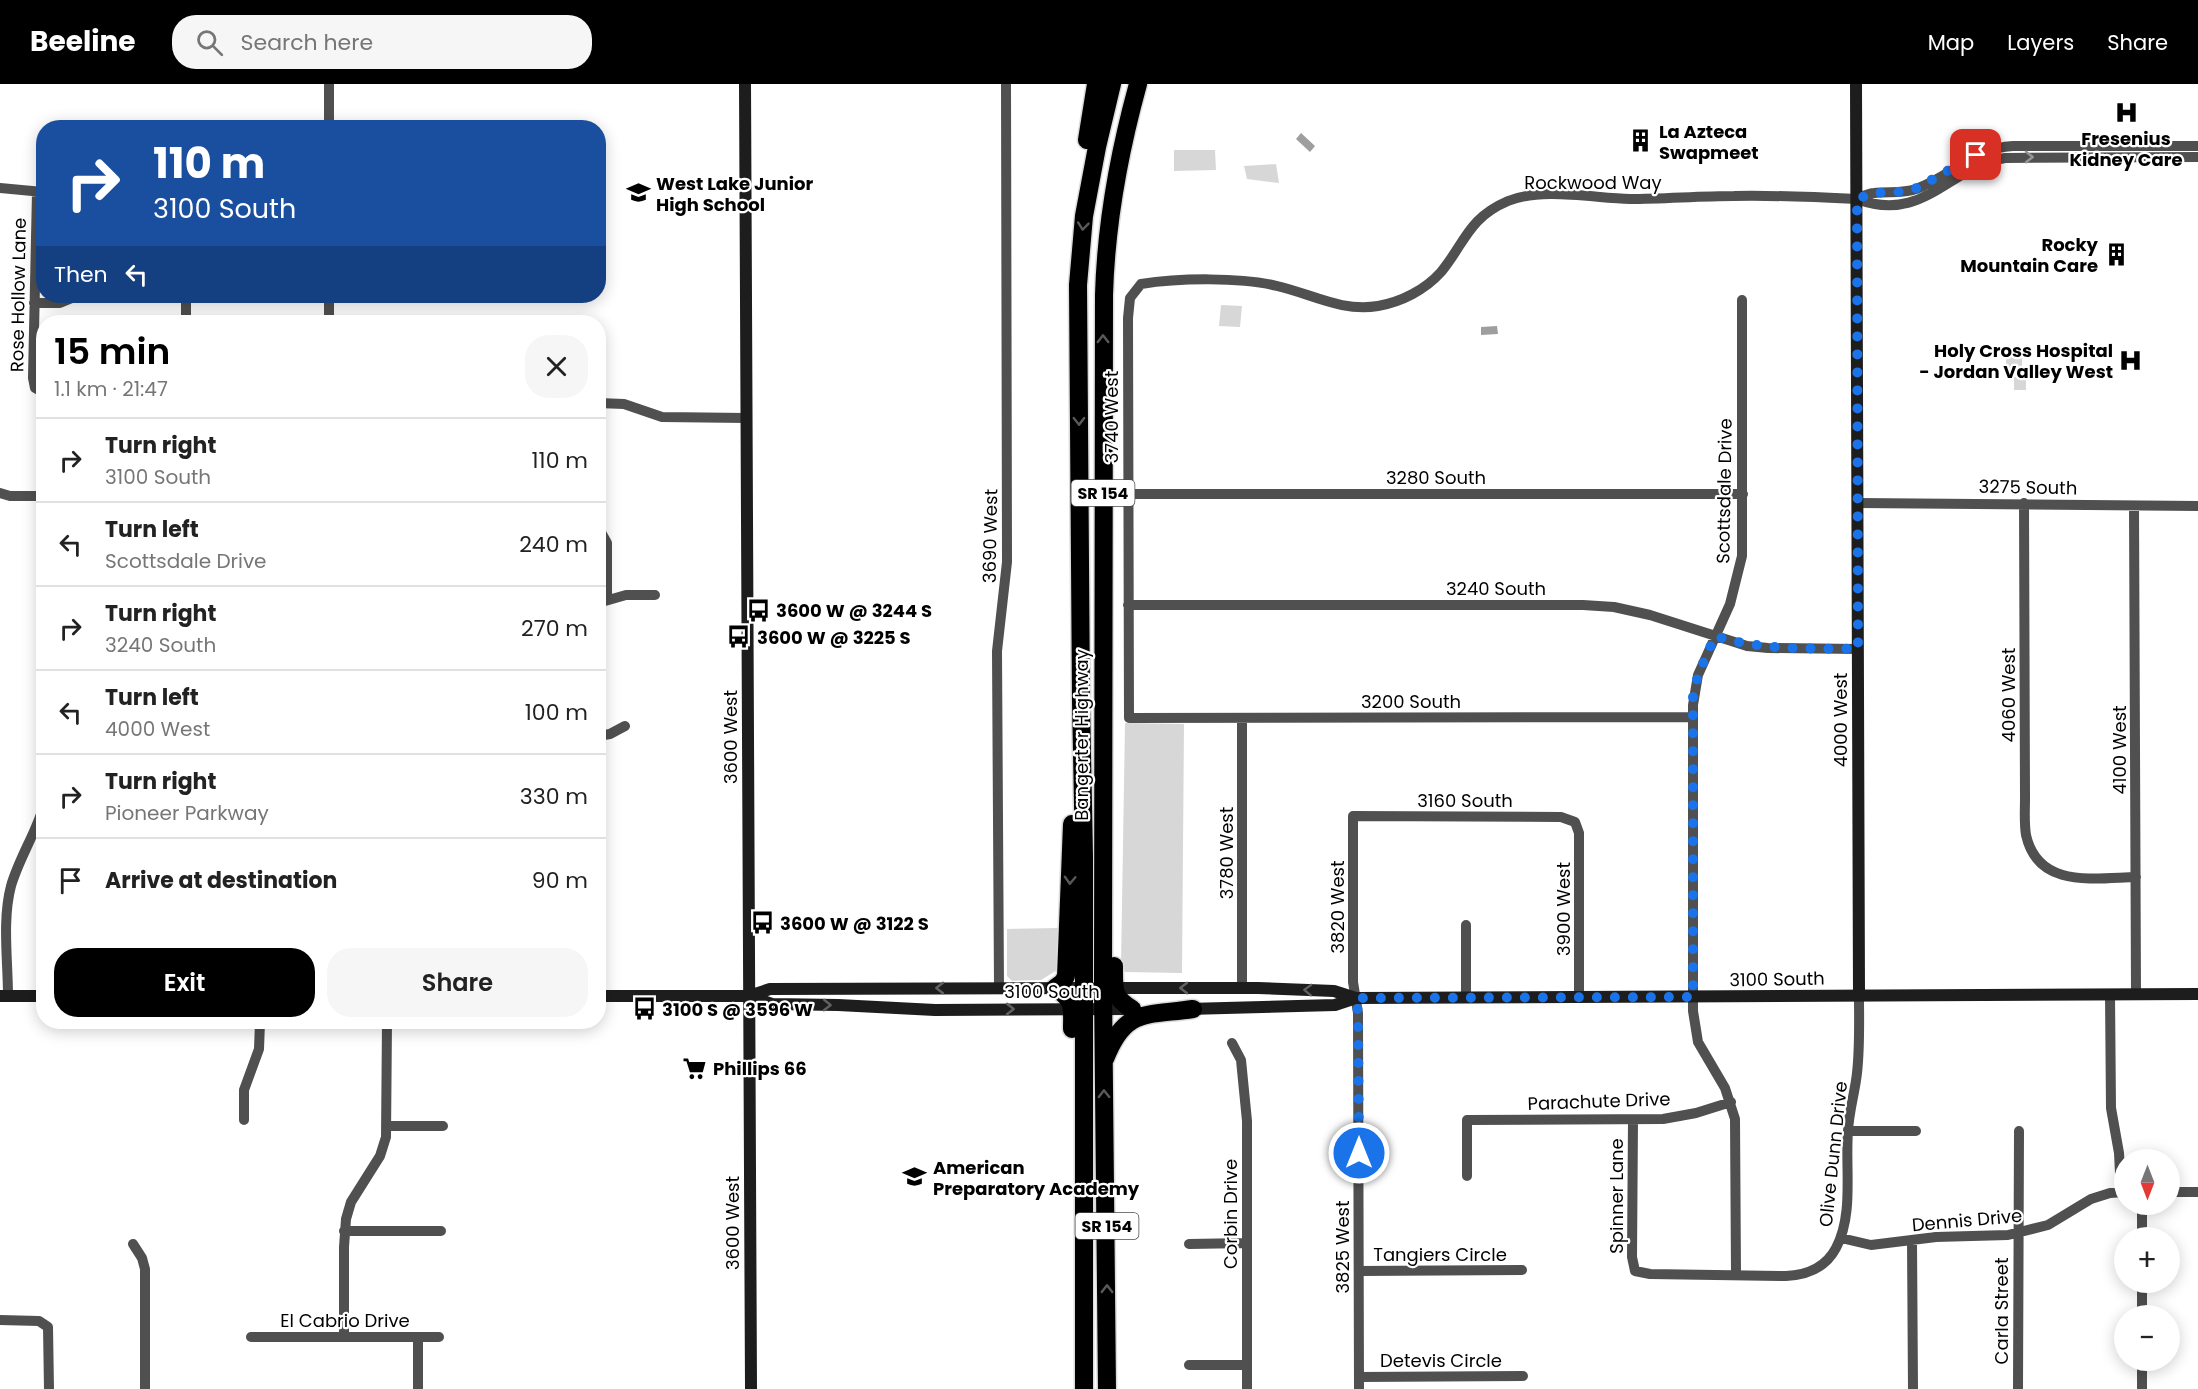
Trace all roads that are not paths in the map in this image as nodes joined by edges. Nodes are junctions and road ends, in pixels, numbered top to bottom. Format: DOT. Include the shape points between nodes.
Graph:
graph roads {
  1 [pos="329,84"];
  2 [pos="745,84"];
  3 [pos="1006,84"];
  4 [pos="1096,84"];
  5 [pos="1112,84"];
  6 [pos="1124,84"];
  7 [pos="1138,84"];
  8 [pos="1856,84"];
  9 [pos="329,120"];
  10 [pos="2198,146"];
  11 [pos="2198,157"];
  12 [pos="1092,168"];
  13 [pos="0,188"];
  14 [pos="36,192"];
  15 [pos="1113,197"];
  16 [pos="1857,199"];
  17 [pos="36,266"];
  18 [pos="1160,281"];
  19 [pos="1742,300"];
  20 [pos="34,303"];
  21 [pos="36,303"];
  22 [pos="60,303"];
  23 [pos="36,389"];
  24 [pos="606,403"];
  25 [pos="746,418"];
  26 [pos="0,493"];
  27 [pos="1128,494"];
  28 [pos="1743,494"];
  29 [pos="36,496"];
  30 [pos="1858,503"];
  31 [pos="2024,503"];
  32 [pos="2134,506"];
  33 [pos="2198,506"];
  34 [pos="1079,519"];
  35 [pos="606,541"];
  36 [pos="606,558"];
  37 [pos="655,595"];
  38 [pos="606,600"];
  39 [pos="1128,605"];
  40 [pos="1715,636"];
  41 [pos="1858,649"];
  42 [pos="1102,692"];
  43 [pos="1693,717"];
  44 [pos="1130,718"];
  45 [pos="1242,718"];
  46 [pos="625,726"];
  47 [pos="606,735"];
  48 [pos="1083,782"];
  49 [pos="1353,816"];
  50 [pos="1575,822"];
  51 [pos="36,830"];
  52 [pos="2136,877"];
  53 [pos="1466,926"];
  54 [pos="999,988"];
  55 [pos="1055,988"];
  56 [pos="1084,988"];
  57 [pos="1108,988"];
  58 [pos="1242,988"];
  59 [pos="2110,994"];
  60 [pos="2136,994"];
  61 [pos="2198,994"];
  62 [pos="1859,995"];
  63 [pos="4,996"];
  64 [pos="36,996"];
  65 [pos="606,996"];
  66 [pos="749,996"];
  67 [pos="1693,997"];
  68 [pos="1356,998"];
  69 [pos="1466,998"];
  70 [pos="1579,998"];
  71 [pos="1078,1009"];
  72 [pos="1103,1009"];
  73 [pos="1132,1009"];
  74 [pos="1194,1009"];
  75 [pos="260,1029"];
  76 [pos="387,1029"];
  77 [pos="1232,1043"];
  78 [pos="1103,1064"];
  79 [pos="1731,1102"];
  80 [pos="244,1120"];
  81 [pos="1633,1120"];
  82 [pos="387,1126"];
  83 [pos="443,1126"];
  84 [pos="1848,1131"];
  85 [pos="1916,1131"];
  86 [pos="2019,1131"];
  87 [pos="2118,1149"];
  88 [pos="1467,1176"];
  89 [pos="2180,1192"];
  90 [pos="2198,1192"];
  91 [pos="2114,1194"];
  92 [pos="344,1230"];
  93 [pos="441,1230"];
  94 [pos="2018,1234"];
  95 [pos="1840,1238"];
  96 [pos="1912,1241"];
  97 [pos="1247,1243"];
  98 [pos="133,1244"];
  99 [pos="1189,1244"];
  100 [pos="1522,1270"];
  101 [pos="1359,1271"];
  102 [pos="1635,1271"];
  103 [pos="1736,1274"];
  104 [pos="1085,1295"];
  105 [pos="0,1320"];
  106 [pos="251,1337"];
  107 [pos="344,1337"];
  108 [pos="418,1337"];
  109 [pos="439,1337"];
  110 [pos="1189,1365"];
  111 [pos="1247,1365"];
  112 [pos="2142,1371"];
  113 [pos="1522,1376"];
  114 [pos="1359,1383"];
  115 [pos="49,1389"];
  116 [pos="145,1389"];
  117 [pos="418,1389"];
  118 [pos="751,1389"];
  119 [pos="1084,1389"];
  120 [pos="1097,1389"];
  121 [pos="1107,1389"];
  122 [pos="1247,1389"];
  123 [pos="1913,1389"];
  124 [pos="2018,1389"];
  125 [pos="2142,1389"];
  1 -- 9 [label="street"];
  2 -- 25 [label="main road, 3600 West"];
  3 -- 54 [label="street, 3690 West" via="1007,562 997,651"];
  4 -- 12 [label="highway" via="1087,143"];
  5 -- 12 [label="highway, Bangerter Highway / SR 154"];
  6 -- 15 [label="highway" via="1105,167"];
  7 -- 15 [label="highway, Bangerter Highway / SR 154"];
  8 -- 16 [label="main road, 4000 West"];
  10 -- 16 [label="street" via="1996,148 1917,188"];
  16 -- 11 [label="street, one-way" via="1872,205 1914,202 1984,164 2005,158"];
  12 -- 34 [label="highway, Bangerter Highway / SR 154, one-way" via="1078,285"];
  13 -- 14 [label="street"];
  42 -- 15 [label="highway, Bangerter Highway / SR 154, one-way" via="1104,295"];
  16 -- 18 [label="street, Rockwood Way" via="1538,195 1519,198 1480,218 1440,273 1423,288 1393,303 1368,308 1333,304 1292,290 1246,281"];
  16 -- 30 [label="main road, 4000 West"];
  17 -- 20 [label="street, Rose Hollow Lane"];
  18 -- 27 [label="street, 3740 West" via="1142,284 1130,298"];
  19 -- 28 [label="street, Scottsdale Drive"];
  20 -- 23 [label="street, Rose Hollow Lane"];
  21 -- 22 [label="street"];
  24 -- 25 [label="street" via="624,404 662,417"];
  25 -- 66 [label="main road, 3600 West"];
  26 -- 29 [label="street"];
  27 -- 28 [label="street, 3280 South"];
  27 -- 39 [label="street, 3740 West"];
  28 -- 40 [label="street, Scottsdale Drive" via="1740,568 1730,604"];
  30 -- 31 [label="street, 3275 South"];
  30 -- 41 [label="main road, 4000 West"];
  31 -- 32 [label="street, 3275 South"];
  31 -- 52 [label="street, 4060 West" via="2026,833 2030,848 2043,866 2057,875 2084,879"];
  32 -- 33 [label="street, 3275 South"];
  32 -- 52 [label="street, 4100 West"];
  34 -- 42 [label="highway" via="1089,538 1091,667"];
  34 -- 48 [label="highway, Bangerter Highway / SR 154"];
  35 -- 36 [label="street"];
  37 -- 38 [label="street" via="626,595"];
  39 -- 40 [label="street, 3240 South" via="1583,605 1650,615"];
  39 -- 44 [label="street, 3740 West"];
  40 -- 41 [label="street, 3240 South" via="1768,648"];
  40 -- 43 [label="street, Scottsdale Drive" via="1698,675"];
  41 -- 62 [label="main road, 4000 West"];
  42 -- 57 [label="highway, Bangerter Highway / SR 154"];
  43 -- 45 [label="street, 3200 South"];
  43 -- 67 [label="street, Scottsdale Drive"];
  44 -- 45 [label="street, 3200 South"];
  45 -- 58 [label="street, 3780 West"];
  46 -- 47 [label="street"];
  48 -- 55 [label="highway, one-way" via="1073,799 1066,976"];
  48 -- 56 [label="highway, Bangerter Highway / SR 154"];
  49 -- 50 [label="street, 3160 South" via="1561,817"];
  49 -- 68 [label="street, 3820 West"];
  50 -- 70 [label="street, 3900 West" via="1579,833"];
  51 -- 63 [label="street" via="9,897"];
  52 -- 60 [label="street, 4100 West"];
  53 -- 69 [label="street"];
  54 -- 55 [label="main road, 3100 South"];
  54 -- 66 [label="main road, 3100 South, one-way" via="770,989"];
  55 -- 56 [label="main road, 3100 South"];
  55 -- 71 [label="highway"];
  56 -- 57 [label="main road, 3100 South"];
  56 -- 71 [label="highway, Bangerter Highway / SR 154"];
  58 -- 57 [label="main road, 3100 South, one-way"];
  57 -- 72 [label="highway, Bangerter Highway / SR 154"];
  57 -- 73 [label="highway"];
  68 -- 58 [label="main road, 3100 South, one-way" via="1335,991"];
  59 -- 60 [label="main road, 3100 South"];
  59 -- 62 [label="main road, 3100 South"];
  59 -- 87 [label="street" via="2110,1108"];
  60 -- 61 [label="main road, 3100 South"];
  62 -- 67 [label="main road, 3100 South"];
  62 -- 84 [label="street, Olive Dunn Drive" via="1858,1066"];
  63 -- 64 [label="main road"];
  65 -- 66 [label="main road, 3100 South"];
  66 -- 71 [label="main road, 3100 South, one-way" via="772,1004 935,1010"];
  66 -- 118 [label="main road, 3600 West"];
  67 -- 70 [label="main road, 3100 South"];
  67 -- 79 [label="street, Scottsdale Drive" via="1698,1042"];
  68 -- 69 [label="main road, 3100 South"];
  68 -- 74 [label="main road, 3100 South" via="1335,1005"];
  68 -- 101 [label="street, 3825 West"];
  69 -- 70 [label="main road, 3100 South"];
  71 -- 72 [label="main road, 3100 South"];
  71 -- 104 [label="highway, Bangerter Highway" via="1072,1260"];
  72 -- 73 [label="main road, 3100 South"];
  72 -- 78 [label="highway, Bangerter Highway / SR 154"];
  73 -- 74 [label="main road, 3100 South"];
  74 -- 78 [label="highway" via="1134,1018 1116,1036"];
  75 -- 80 [label="street" via="259,1049 244,1090"];
  76 -- 82 [label="street"];
  77 -- 97 [label="street, Corbin Drive" via="1241,1060 1245,1094"];
  121 -- 78 [label="highway, Bangerter Highway / SR 154, one-way"];
  79 -- 81 [label="street, Parachute Drive" via="1696,1113"];
  79 -- 103 [label="street, Scottsdale Drive" via="1736,1136"];
  81 -- 88 [label="street, Parachute Drive" via="1467,1120"];
  81 -- 102 [label="street, Spinner Lane"];
  82 -- 83 [label="street"];
  82 -- 92 [label="street" via="380,1156 351,1202"];
  84 -- 85 [label="street"];
  84 -- 95 [label="street, Olive Dunn Drive" via="1847,1192"];
  86 -- 94 [label="street, Carla Street"];
  89 -- 90 [label="street"];
  91 -- 94 [label="street, Dennis Drive" via="2091,1199 2048,1226"];
  92 -- 93 [label="street"];
  92 -- 107 [label="street"];
  94 -- 96 [label="street, Dennis Drive"];
  94 -- 124 [label="street, Carla Street"];
  95 -- 96 [label="street, Dennis Drive" via="1871,1245"];
  95 -- 103 [label="street, Olive Dunn Drive" via="1826,1262 1804,1274"];
  96 -- 123 [label="street"];
  97 -- 99 [label="street"];
  97 -- 111 [label="street, Corbin Drive"];
  98 -- 116 [label="street" via="145,1269"];
  100 -- 101 [label="street, Tangiers Circle"];
  101 -- 114 [label="street, 3825 West"];
  102 -- 103 [label="street, Olive Dunn Drive"];
  104 -- 119 [label="highway"];
  104 -- 120 [label="highway, Bangerter Highway" via="1097,1326"];
  105 -- 115 [label="street" via="39,1321 48,1327"];
  106 -- 107 [label="street, El Cabrio Drive"];
  107 -- 108 [label="street, El Cabrio Drive"];
  108 -- 109 [label="street, El Cabrio Drive"];
  108 -- 117 [label="street"];
  110 -- 111 [label="street"];
  111 -- 122 [label="street, Corbin Drive"];
  112 -- 125 [label="street"];
  113 -- 114 [label="street, Detevis Circle"];
}
